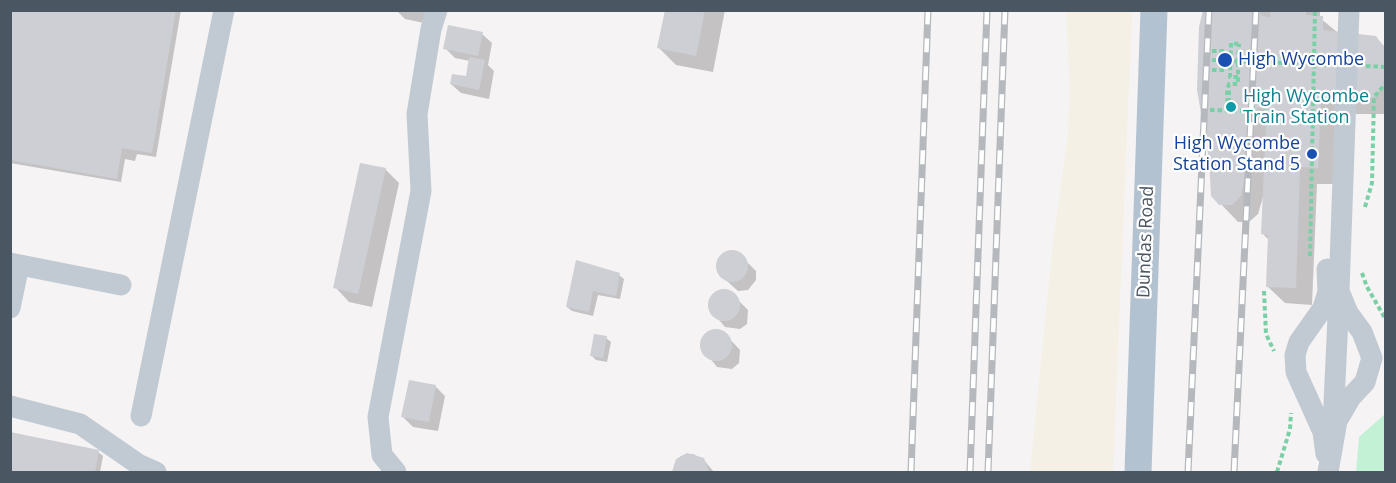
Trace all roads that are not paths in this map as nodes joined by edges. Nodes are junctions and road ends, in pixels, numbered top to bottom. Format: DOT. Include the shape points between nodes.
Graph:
graph roads {
  1 [pos="224,10"];
  2 [pos="437,10"];
  3 [pos="1154,10"];
  4 [pos="1335,10"];
  5 [pos="1349,10"];
  6 [pos="15,264"];
  7 [pos="121,285"];
  8 [pos="1333,292"];
  9 [pos="10,308"];
  10 [pos="1323,326"];
  11 [pos="1368,344"];
  12 [pos="1300,380"];
  13 [pos="1361,386"];
  14 [pos="1329,398"];
  15 [pos="10,406"];
  16 [pos="141,416"];
  17 [pos="1327,437"];
  18 [pos="156,472"];
  19 [pos="396,472"];
  20 [pos="1138,472"];
  21 [pos="1328,472"];
  1 -- 16 [label="lane"];
  2 -- 19 [label="lane" via="417,114 421,191 378,417 382,455"];
  3 -- 20 [label="main road, Dundas Road"];
  4 -- 8 [label="lane"];
  5 -- 8 [label="lane"];
  6 -- 7 [label="lane"];
  6 -- 9 [label="lane"];
  8 -- 10 [label="lane"];
  8 -- 10 [label="lane" via="1318,318"];
  8 -- 11 [label="lane"];
  10 -- 11 [label="lane" via="1353,328"];
  10 -- 12 [label="lane" via="1299,342 1295,355"];
  10 -- 14 [label="lane"];
  11 -- 13 [label="lane" via="1370,371"];
  12 -- 14 [label="lane" via="1309,390"];
  12 -- 17 [label="lane"];
  13 -- 14 [label="lane" via="1346,397"];
  13 -- 17 [label="lane"];
  14 -- 17 [label="lane"];
  15 -- 18 [label="lane" via="80,424"];
  17 -- 21 [label="lane"];
}
